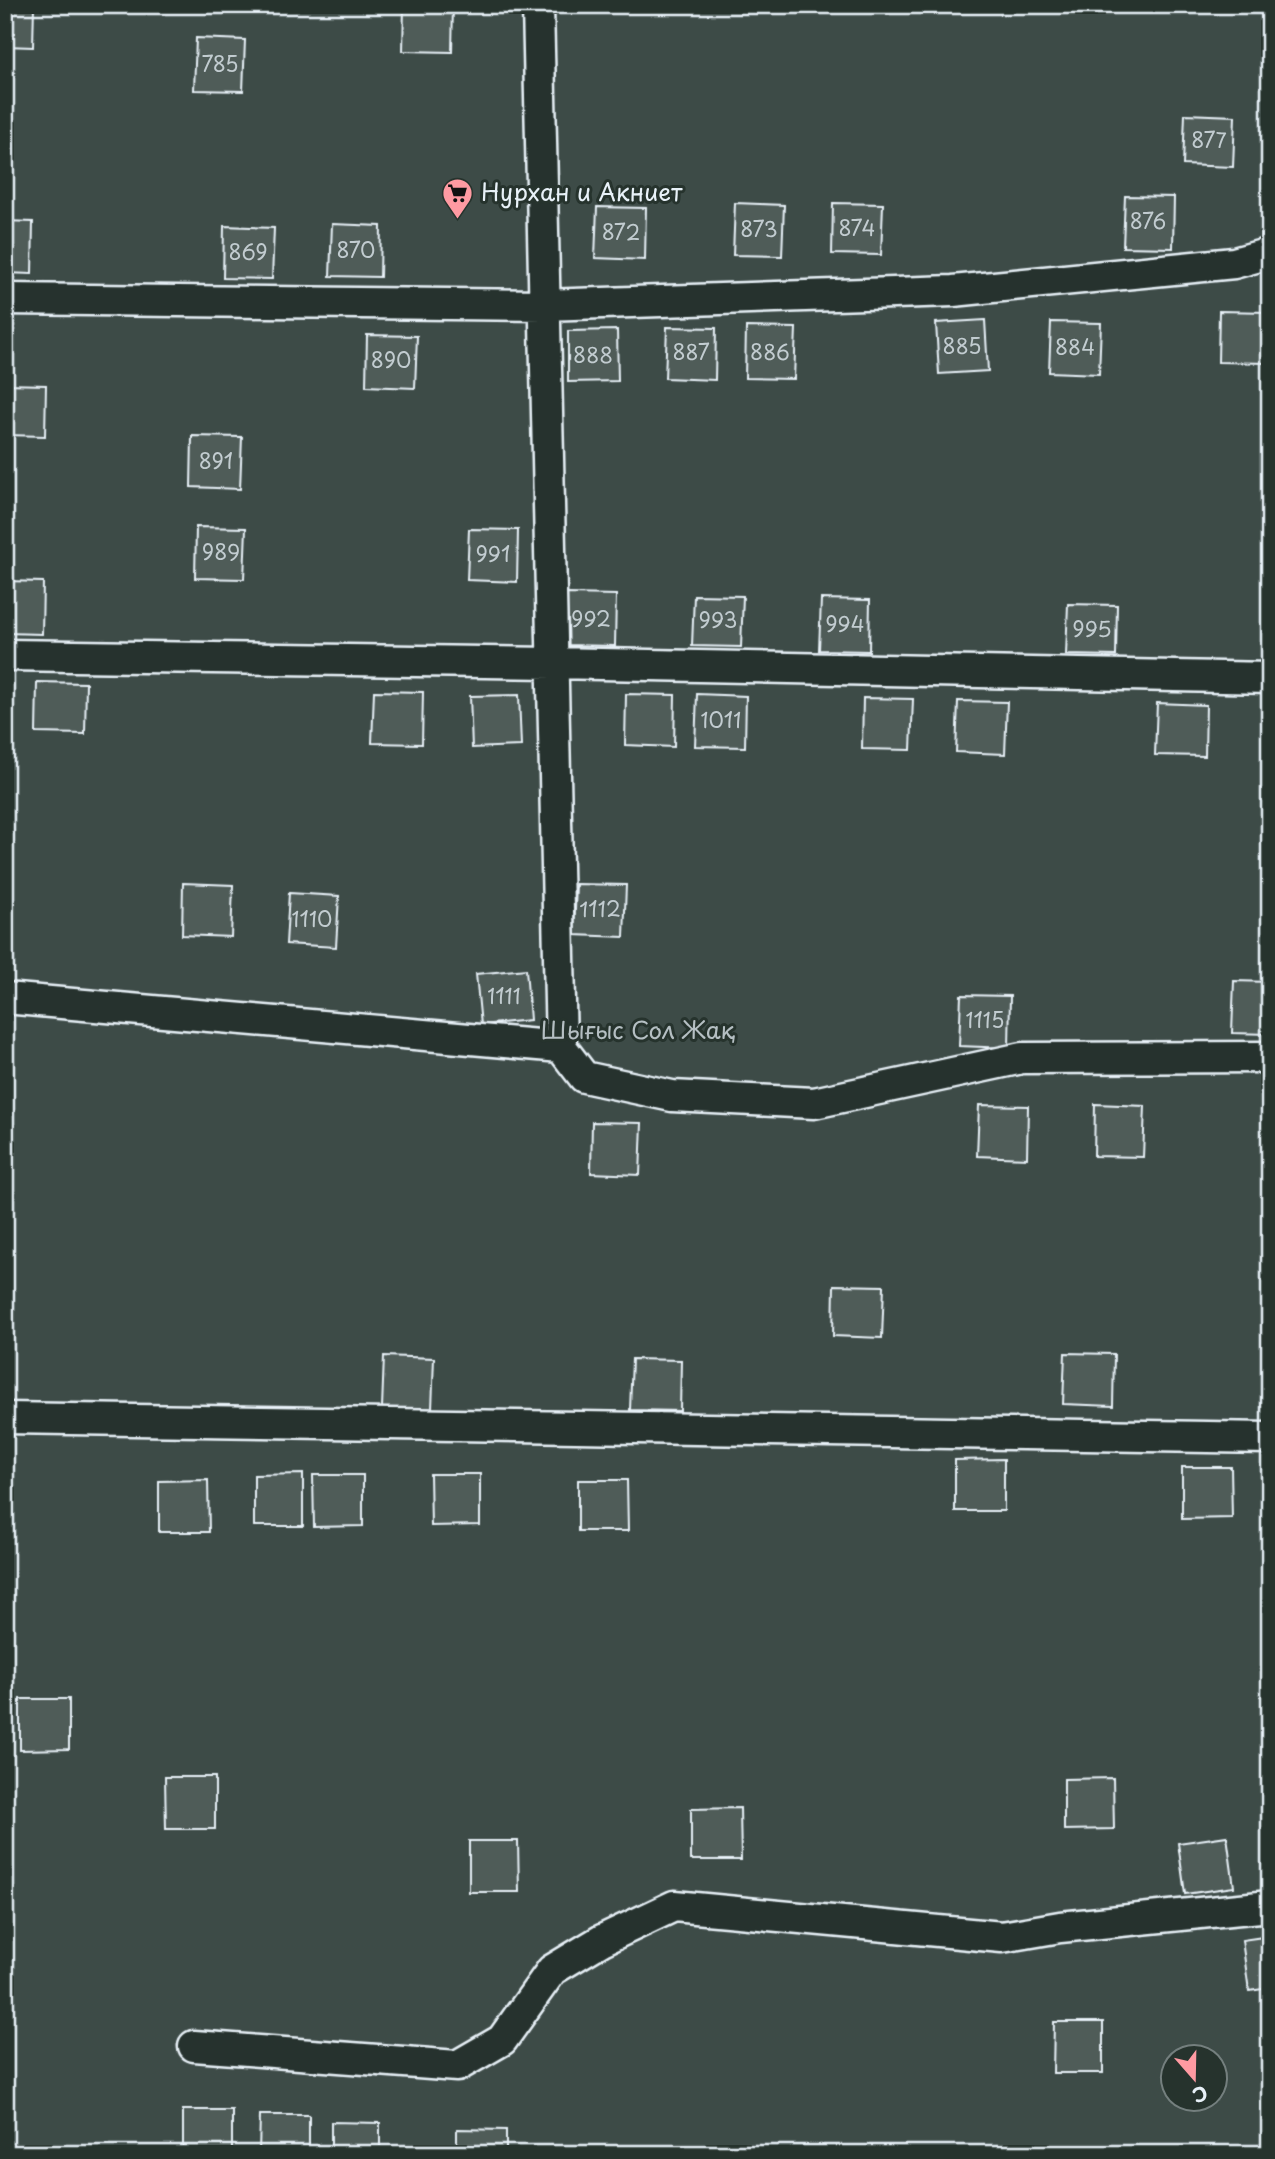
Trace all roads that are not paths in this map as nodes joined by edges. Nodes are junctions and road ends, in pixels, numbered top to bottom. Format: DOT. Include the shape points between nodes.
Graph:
graph roads {
  1 [pos="538,5"];
  2 [pos="1270,253"];
  3 [pos="5,299"];
  4 [pos="544,305"];
  5 [pos="5,655"];
  6 [pos="552,663"];
  7 [pos="1270,678"];
  8 [pos="5,998"];
  9 [pos="561,1047"];
  10 [pos="1270,1057"];
  11 [pos="5,1418"];
  12 [pos="1270,1438"];
  13 [pos="1270,1906"];
  14 [pos="194,2046"];
  1 -- 4 [label="street"];
  2 -- 4 [label="street" via="1234,264 953,291"];
  3 -- 4 [label="street"];
  4 -- 6 [label="street"];
  5 -- 6 [label="street"];
  6 -- 7 [label="street"];
  6 -- 9 [label="street"];
  8 -- 9 [label="street"];
  9 -- 10 [label="street" via="584,1077 672,1096 814,1103 1022,1058"];
  11 -- 12 [label="street"];
  13 -- 14 [label="street" via="1002,1937 674,1906 552,1969 502,2040 457,2066"];
}
